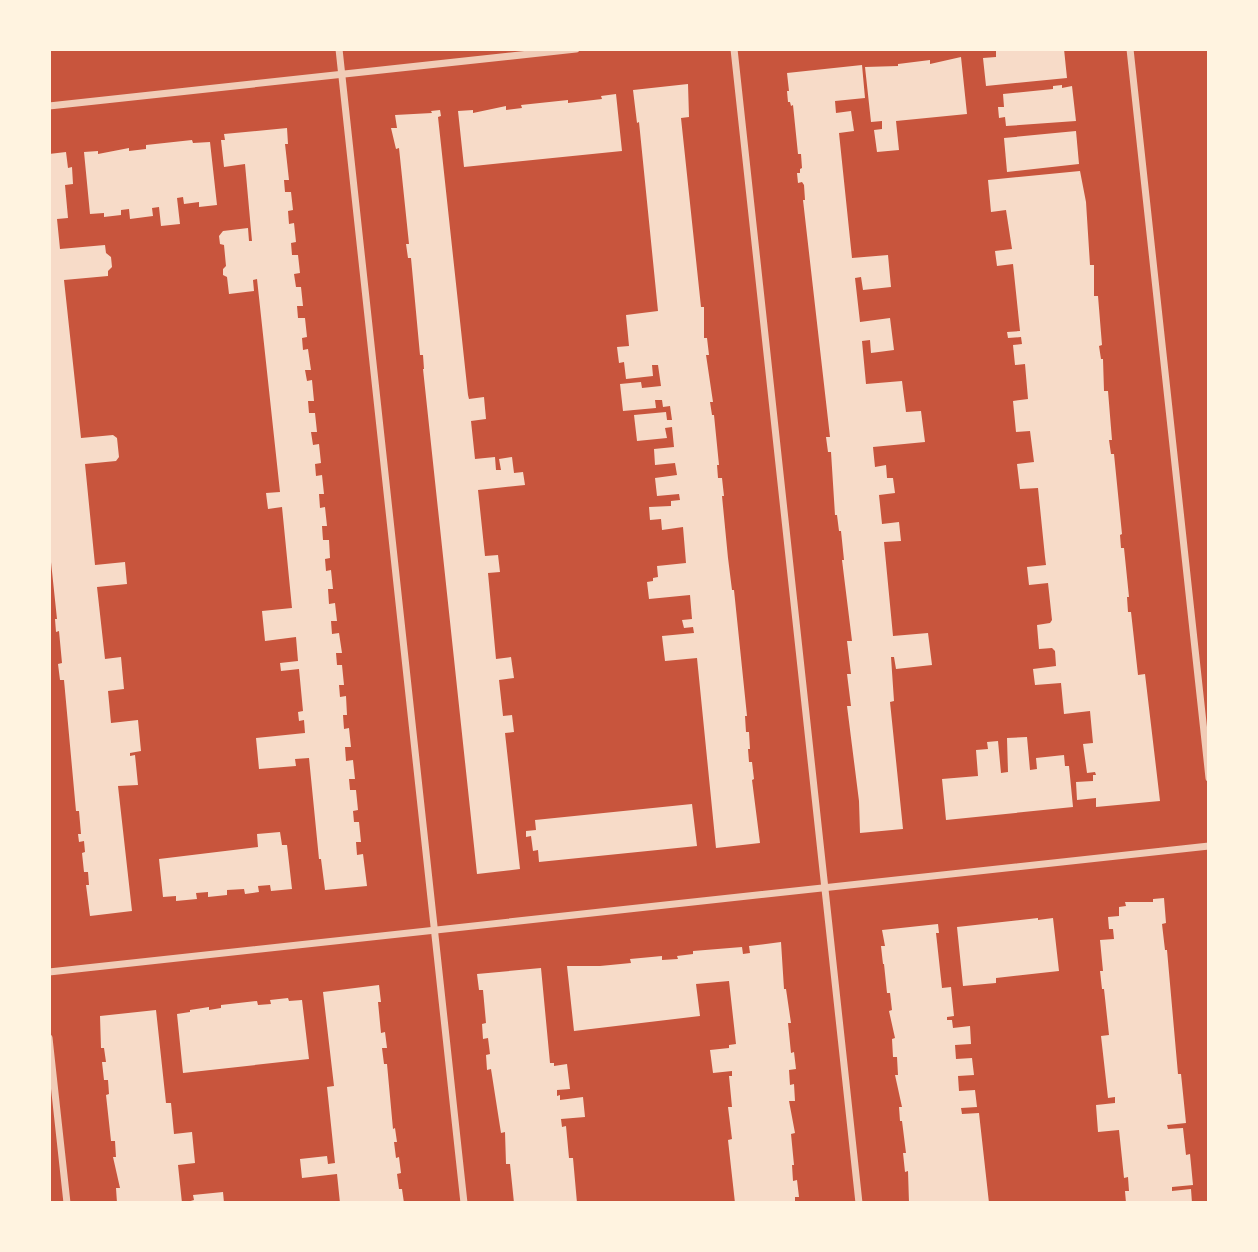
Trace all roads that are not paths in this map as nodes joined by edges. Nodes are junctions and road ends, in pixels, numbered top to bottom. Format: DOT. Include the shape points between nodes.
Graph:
graph roads {
  1 [pos="339,49"];
  2 [pos="576,49"];
  3 [pos="734,49"];
  4 [pos="1130,49"];
  5 [pos="342,74"];
  6 [pos="49,106"];
  7 [pos="1209,778"];
  8 [pos="1209,846"];
  9 [pos="825,888"];
  10 [pos="434,930"];
  11 [pos="49,972"];
  12 [pos="49,1038"];
  13 [pos="67,1203"];
  14 [pos="464,1203"];
  15 [pos="859,1203"];
  1 -- 5 [label="street"];
  2 -- 5 [label="street"];
  3 -- 9 [label="street"];
  4 -- 7 [label="street"];
  5 -- 6 [label="street"];
  5 -- 10 [label="street"];
  8 -- 9 [label="street"];
  9 -- 10 [label="street"];
  9 -- 15 [label="street"];
  10 -- 11 [label="street"];
  10 -- 14 [label="street"];
  12 -- 13 [label="street"];
}
